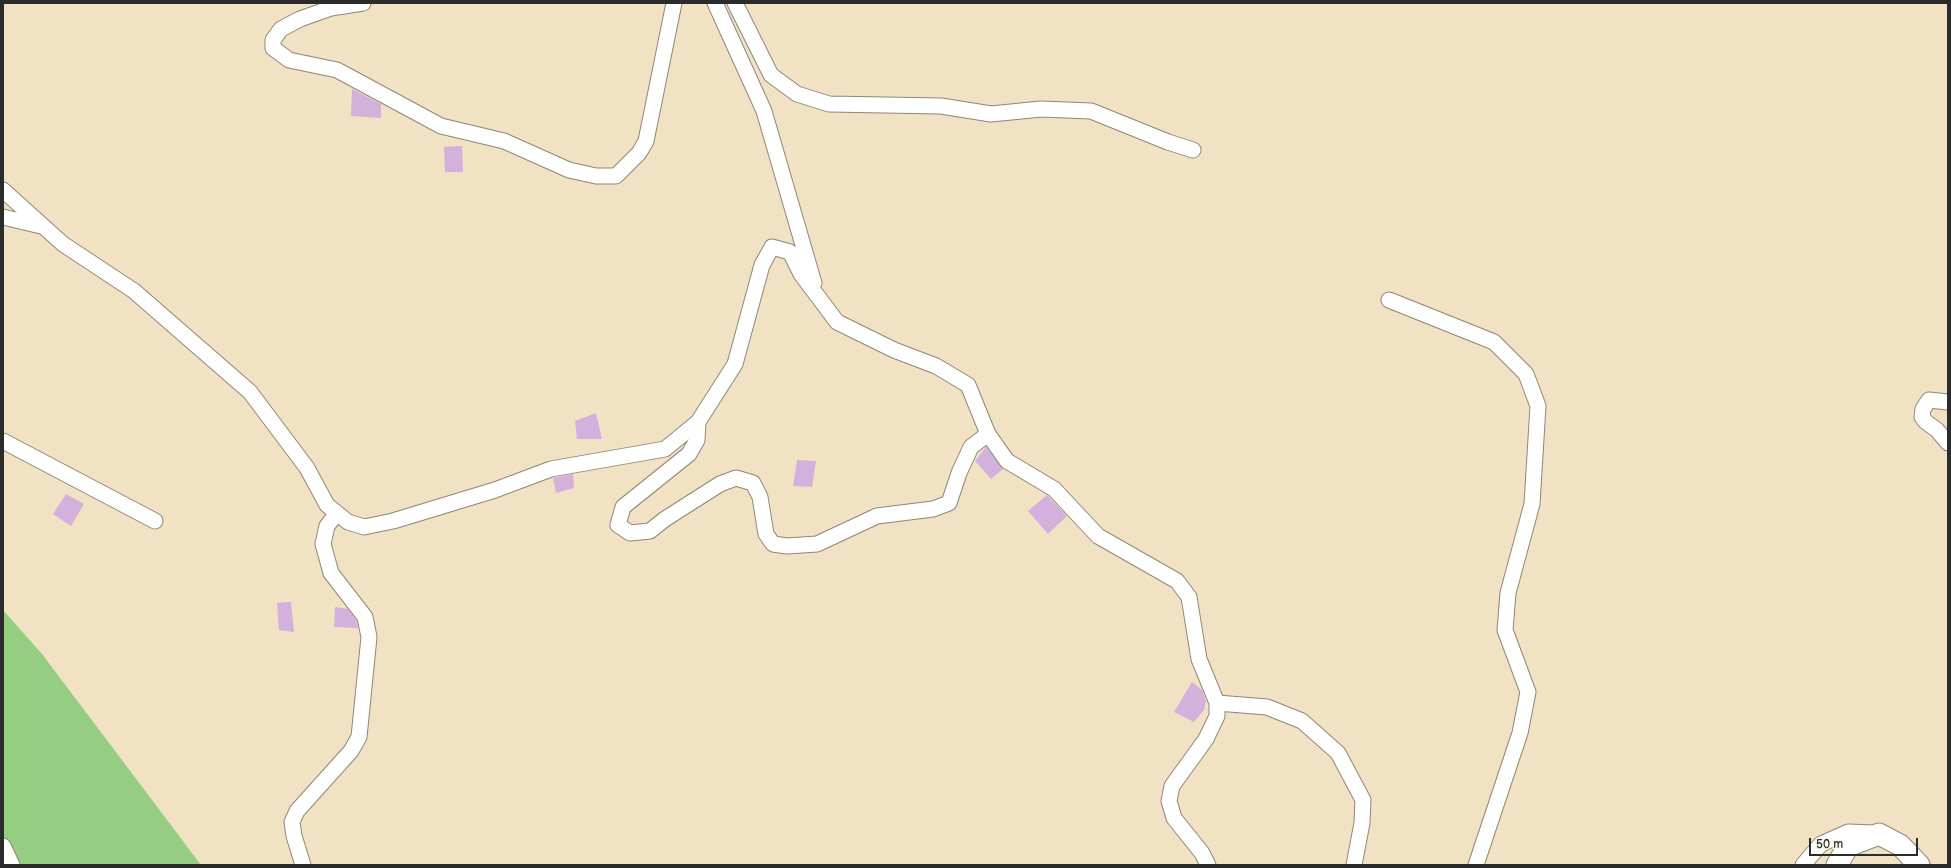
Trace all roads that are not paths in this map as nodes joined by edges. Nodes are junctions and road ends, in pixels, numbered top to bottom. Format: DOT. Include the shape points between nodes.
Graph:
graph roads {
  1 [pos="363,3"];
  2 [pos="674,3"];
  3 [pos="715,3"];
  4 [pos="735,3"];
  5 [pos="1193,150"];
  6 [pos="3,190"];
  7 [pos="3,217"];
  8 [pos="42,226"];
  9 [pos="817,296"];
  10 [pos="1389,300"];
  11 [pos="1948,402"];
  12 [pos="698,422"];
  13 [pos="988,434"];
  14 [pos="3,441"];
  15 [pos="1948,443"];
  16 [pos="337,513"];
  17 [pos="155,521"];
  18 [pos="1216,703"];
  19 [pos="1879,834"];
  20 [pos="3,846"];
  21 [pos="12,865"];
  22 [pos="304,865"];
  23 [pos="1208,865"];
  24 [pos="1354,865"];
  25 [pos="1476,865"];
  26 [pos="1803,865"];
  27 [pos="1837,865"];
  28 [pos="1919,865"];
  1 -- 2 [label="street" via="331,8 281,29 273,40 273,48 289,60 337,70 441,126 504,141 569,170 596,176 616,176 639,153 646,141"];
  3 -- 9 [label="street" via="764,111"];
  4 -- 5 [label="street" via="771,75 797,94 829,104 941,106 991,114 1041,109 1091,111"];
  6 -- 8 [label="street"];
  7 -- 8 [label="street"];
  8 -- 16 [label="street" via="63,244 134,291 250,392 307,468 327,505"];
  9 -- 12 [label="street" via="801,274 790,252 772,247 762,265 735,364"];
  9 -- 13 [label="street" via="837,322 894,350 936,366 968,385"];
  10 -- 25 [label="street" via="1494,342 1526,374 1538,406 1532,504 1508,593 1505,630 1528,692 1520,733"];
  11 -- 15 [label="street" via="1929,400 1923,409 1922,417 1938,430"];
  12 -- 13 [label="street" via="697,440 689,454 623,507 618,525 630,533 650,532 677,511 720,484 736,478 753,483 760,498 766,534 773,544 817,544 877,516 933,509 949,503 959,472 971,447"];
  12 -- 16 [label="street" via="665,449 551,469 495,490 393,521 364,528 348,522"];
  13 -- 18 [label="street" via="1007,461 1054,489 1098,536 1177,580 1189,597 1199,659"];
  14 -- 17 [label="street"];
  16 -- 22 [label="street" via="327,526 323,544 331,573 365,617 369,637 359,737 351,751 297,811 292,822"];
  18 -- 23 [label="street" via="1217,716 1206,739 1172,786 1169,801 1174,818 1202,853"];
  18 -- 24 [label="street" via="1267,707 1302,721 1338,753 1363,800 1362,823"];
  19 -- 26 [label="street" via="1848,832 1822,844"];
  19 -- 27 [label="street" via="1848,846"];
  19 -- 28 [label="street" via="1900,845"];
  20 -- 21 [label="street"];
}
